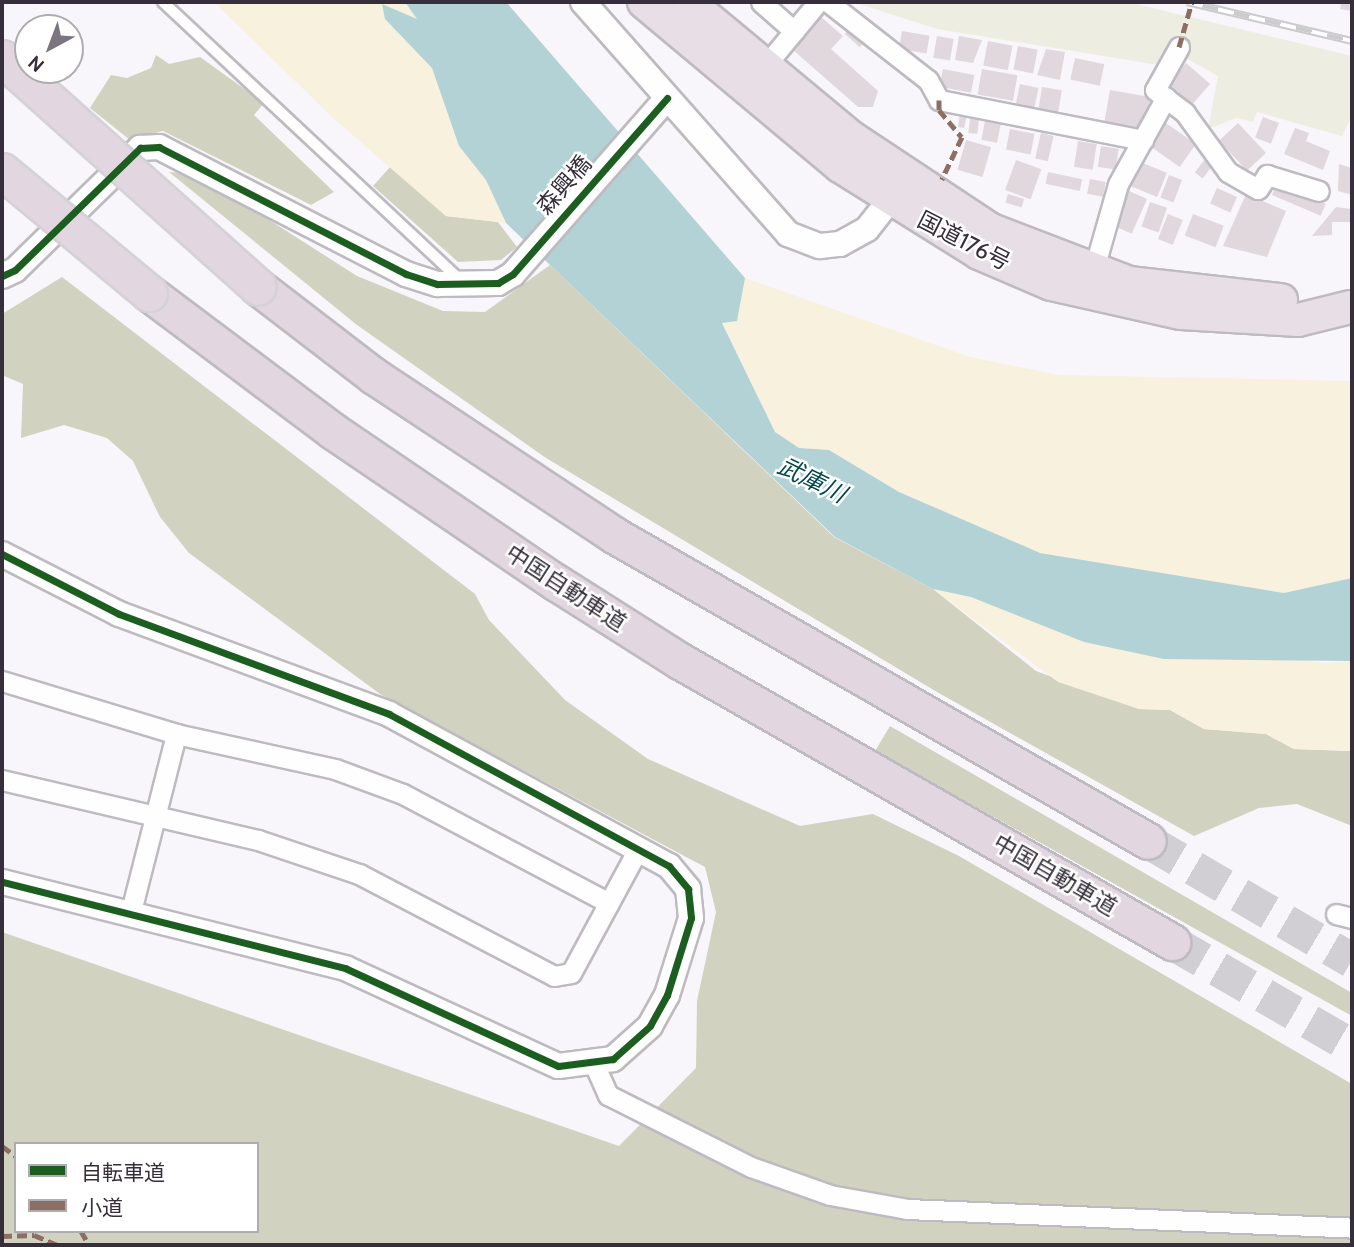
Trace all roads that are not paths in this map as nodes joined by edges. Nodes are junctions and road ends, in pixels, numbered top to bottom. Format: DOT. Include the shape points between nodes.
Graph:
graph roads {
  1 [pos="163,2"];
  2 [pos="583,2"];
  3 [pos="644,2"];
  4 [pos="688,2"];
  5 [pos="761,2"];
  6 [pos="818,2"];
  7 [pos="828,2"];
  8 [pos="793,31"];
  9 [pos="1179,47"];
  10 [pos="2,58"];
  11 [pos="765,66"];
  12 [pos="1167,97"];
  13 [pos="667,99"];
  14 [pos="1143,140"];
  15 [pos="2,171"];
  16 [pos="899,190"];
  17 [pos="1320,191"];
  18 [pos="1093,272"];
  19 [pos="2,276"];
  20 [pos="468,287"];
  21 [pos="1351,307"];
  22 [pos="2,554"];
  23 [pos="2,681"];
  24 [pos="176,734"];
  25 [pos="2,780"];
  26 [pos="155,817"];
  27 [pos="1147,841"];
  28 [pos="637,851"];
  29 [pos="2,882"];
  30 [pos="609,903"];
  31 [pos="130,915"];
  32 [pos="1172,942"];
  33 [pos="596,1066"];
  34 [pos="1352,1228"];
  1 -- 20 [label="lane"];
  2 -- 13 [label="street"];
  3 -- 16 [label="highway, 国道176号"];
  4 -- 11 [label="highway, 国道176号"];
  5 -- 8 [label="street"];
  6 -- 8 [label="street"];
  7 -- 14 [label="street" via="928,80 939,100"];
  8 -- 11 [label="street"];
  9 -- 12 [label="street" via="1155,90"];
  10 -- 27 [label="highway, bridge" via="258,287 486,452 814,655"];
  11 -- 16 [label="highway, 国道176号"];
  12 -- 14 [label="street"];
  12 -- 17 [label="street" via="1228,172 1258,189 1267,175"];
  13 -- 16 [label="street" via="752,198 805,243 832,247 848,241"];
  13 -- 20 [label="street, 森興橋" via="513,274"];
  14 -- 18 [label="street" via="1118,184"];
  15 -- 32 [label="highway, 中国自動車道, bridge" via="149,293 333,431 545,576"];
  16 -- 18 [label="highway, 国道176号"];
  16 -- 21 [label="highway, 国道176号" via="979,253 1051,284 1122,302 1236,320 1298,320"];
  18 -- 21 [label="highway, 国道176号" via="1188,291"];
  19 -- 20 [label="street" via="15,271 139,148 159,147 406,274"];
  22 -- 28 [label="street" via="119,614 388,714"];
  23 -- 24 [label="street"];
  24 -- 26 [label="street"];
  24 -- 30 [label="street" via="335,769 403,794"];
  25 -- 26 [label="street"];
  26 -- 30 [label="street" via="258,840 359,874 554,976 571,973"];
  26 -- 31 [label="street"];
  28 -- 30 [label="street"];
  28 -- 33 [label="street" via="669,866 682,882 691,918 685,947 650,1026"];
  29 -- 31 [label="street"];
  31 -- 33 [label="street" via="345,968 558,1066"];
  33 -- 34 [label="street" via="608,1095 751,1167 830,1195 907,1209"];
}
